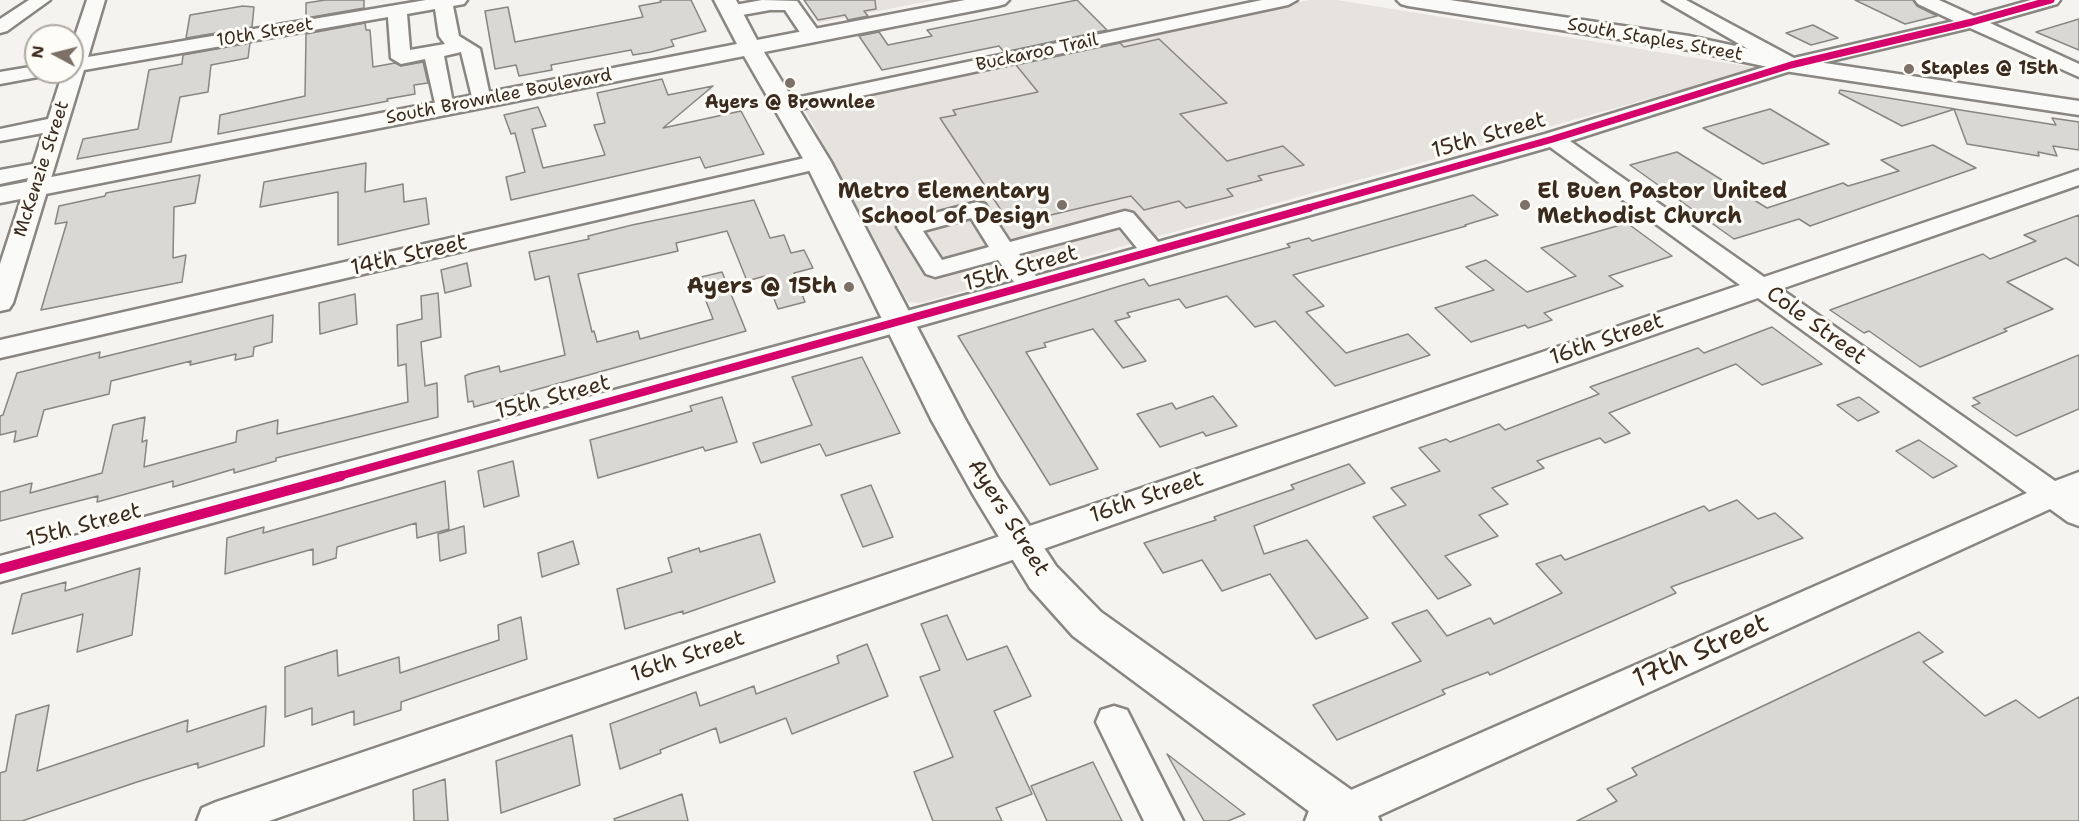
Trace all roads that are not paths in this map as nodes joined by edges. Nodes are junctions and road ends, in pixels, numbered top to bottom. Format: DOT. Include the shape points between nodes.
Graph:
graph roads {
  1 [pos="41,0"];
  2 [pos="96,0"];
  3 [pos="998,0"];
  4 [pos="1288,0"];
  5 [pos="1408,0"];
  6 [pos="1672,0"];
  7 [pos="1923,0"];
  8 [pos="2051,0"];
  9 [pos="448,1"];
  10 [pos="955,4"];
  11 [pos="728,6"];
  12 [pos="397,10"];
  13 [pos="1972,22"];
  14 [pos="0,27"];
  15 [pos="84,35"];
  16 [pos="812,36"];
  17 [pos="464,46"];
  18 [pos="750,48"];
  19 [pos="433,51"];
  20 [pos="84,63"];
  21 [pos="1791,65"];
  22 [pos="2079,71"];
  23 [pos="24,74"];
  24 [pos="0,78"];
  25 [pos="68,84"];
  26 [pos="481,101"];
  27 [pos="786,106"];
  28 [pos="444,108"];
  29 [pos="2079,108"];
  30 [pos="56,124"];
  31 [pos="0,135"];
  32 [pos="1553,139"];
  33 [pos="818,162"];
  34 [pos="0,177"];
  35 [pos="2079,177"];
  36 [pos="38,179"];
  37 [pos="0,195"];
  38 [pos="1153,252"];
  39 [pos="5,272"];
  40 [pos="1030,286"];
  41 [pos="1761,287"];
  42 [pos="0,303"];
  43 [pos="900,323"];
  44 [pos="0,349"];
  45 [pos="2070,498"];
  46 [pos="1019,542"];
  47 [pos="0,569"];
  48 [pos="1114,722"];
  49 [pos="1341,818"];
  50 [pos="216,821"];
  51 [pos="1164,821"];
  1 -- 14 [label="street"];
  2 -- 15 [label="street, McKenzie Street"];
  3 -- 10 [label="main road, South Brownlee Boulevard"];
  4 -- 27 [label="street, Buckaroo Trail"];
  5 -- 21 [label="main road, South Staples Street" via="1689,43"];
  6 -- 21 [label="street"];
  7 -- 13 [label="street"];
  8 -- 13 [label="street, 15th Street"];
  9 -- 12 [label="street, 10th Street"];
  9 -- 17 [label="street" via="448,36"];
  10 -- 16 [label="main road, South Brownlee Boulevard"];
  11 -- 16 [label="street" via="791,5"];
  11 -- 18 [label="main road, Ayers Street"];
  12 -- 19 [label="street" via="401,58"];
  12 -- 20 [label="street, 10th Street"];
  13 -- 21 [label="street, 15th Street"];
  13 -- 22 [label="street"];
  16 -- 18 [label="main road, South Brownlee Boulevard"];
  17 -- 19 [label="street"];
  17 -- 26 [label="street" via="470,49"];
  18 -- 26 [label="main road, South Brownlee Boulevard"];
  18 -- 27 [label="main road, Ayers Street"];
  19 -- 28 [label="street"];
  21 -- 29 [label="main road, South Staples Street"];
  21 -- 32 [label="street, 15th Street"];
  23 -- 24 [label="street"];
  25 -- 30 [label="street, McKenzie Street"];
  26 -- 28 [label="main road, South Brownlee Boulevard"];
  27 -- 33 [label="main road, Ayers Street"];
  28 -- 36 [label="main road, South Brownlee Boulevard"];
  30 -- 31 [label="street"];
  30 -- 36 [label="street, McKenzie Street"];
  32 -- 38 [label="street, 15th Street"];
  32 -- 41 [label="street, Cole Street"];
  33 -- 43 [label="main road, Ayers Street"];
  33 -- 44 [label="street, 14th Street"];
  34 -- 36 [label="street"];
  35 -- 41 [label="street, 16th Street"];
  36 -- 37 [label="main road, South Brownlee Boulevard"];
  36 -- 39 [label="street, McKenzie Street"];
  38 -- 40 [label="street, 15th Street"];
  38 -- 40 [label="street" via="1125,218 1004,250"];
  39 -- 42 [label="street, McKenzie Street"];
  40 -- 43 [label="street, 15th Street"];
  41 -- 45 [label="street, Cole Street"];
  41 -- 46 [label="street, 16th Street"];
  43 -- 46 [label="main road, Ayers Street" via="948,419"];
  43 -- 47 [label="street, 15th Street"];
  45 -- 49 [label="street, 17th Street"];
  46 -- 49 [label="main road, Ayers Street" via="1043,577 1087,624"];
  46 -- 50 [label="street, 16th Street"];
  48 -- 51 [label="street"];
}
